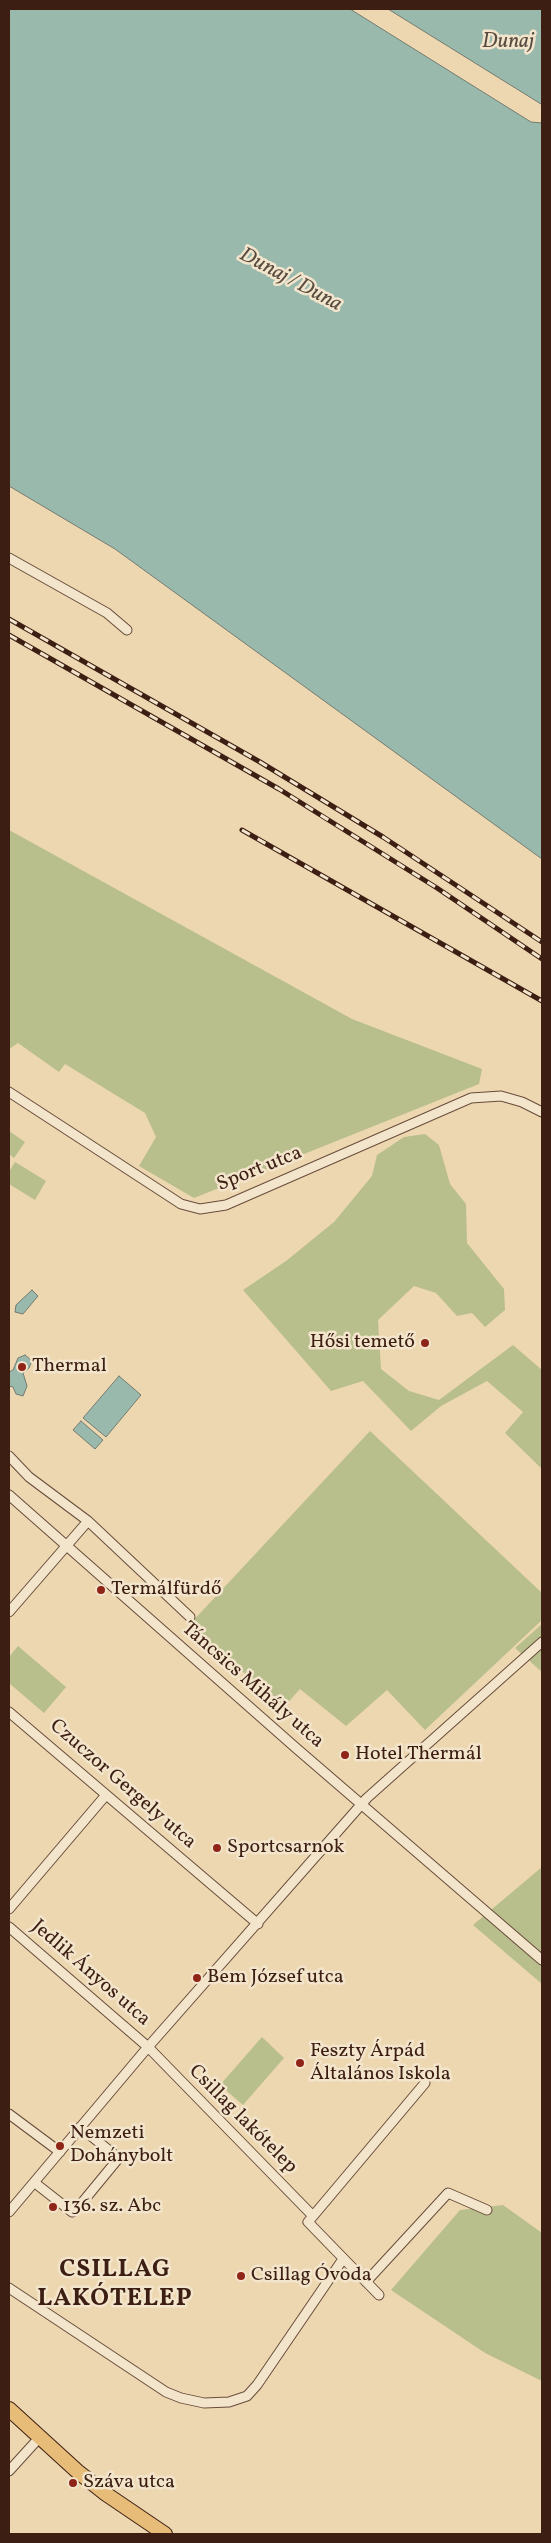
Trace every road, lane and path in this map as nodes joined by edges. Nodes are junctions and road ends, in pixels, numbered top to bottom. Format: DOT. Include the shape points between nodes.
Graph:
graph roads {
  1 [pos="9,558"];
  2 [pos="127,630"];
  3 [pos="9,1092"];
  4 [pos="542,1112"];
  5 [pos="9,1456"];
  6 [pos="9,1495"];
  7 [pos="88,1521"];
  8 [pos="67,1545"];
  9 [pos="9,1612"];
  10 [pos="190,1617"];
  11 [pos="542,1642"];
  12 [pos="9,1712"];
  13 [pos="106,1795"];
  14 [pos="362,1804"];
  15 [pos="9,1909"];
  16 [pos="258,1924"];
  17 [pos="9,1927"];
  18 [pos="542,1960"];
  19 [pos="148,2047"];
  20 [pos="425,2083"];
  21 [pos="9,2114"];
  22 [pos="80,2127"];
  23 [pos="60,2152"];
  24 [pos="35,2183"];
  25 [pos="487,2210"];
  26 [pos="9,2212"];
  27 [pos="313,2216"];
  28 [pos="343,2258"];
  29 [pos="366,2282"];
  30 [pos="9,2288"];
  31 [pos="379,2295"];
  32 [pos="9,2409"];
  33 [pos="39,2438"];
  34 [pos="9,2471"];
  35 [pos="165,2534"];
  1 -- 2 [label="street" via="108,612"];
  3 -- 4 [label="street, Sport utca" via="181,1204 200,1210 226,1205 471,1098 501,1096"];
  5 -- 7 [label="street" via="29,1477"];
  6 -- 8 [label="street, Táncsics Mihály utca"];
  7 -- 8 [label="street"];
  7 -- 10 [label="street"];
  8 -- 9 [label="street"];
  8 -- 14 [label="street, Táncsics Mihály utca"];
  11 -- 14 [label="street"];
  12 -- 13 [label="street, Czuczor Gergely utca"];
  13 -- 15 [label="street"];
  13 -- 16 [label="street, Czuczor Gergely utca"];
  14 -- 16 [label="street"];
  14 -- 18 [label="street, Táncsics Mihály utca"];
  16 -- 19 [label="street"];
  17 -- 19 [label="street, Jedlik Ányos utca"];
  19 -- 22 [label="street"];
  19 -- 27 [label="street, Csillag lakótelep"];
  20 -- 27 [label="street"];
  21 -- 23 [label="street"];
  22 -- 23 [label="street"];
  22 -- 24 [label="street" via="118,2160 72,2212"];
  23 -- 24 [label="street"];
  24 -- 26 [label="street"];
  25 -- 29 [label="street" via="448,2193"];
  27 -- 28 [label="street, Csillag lakótelep" via="308,2222"];
  28 -- 29 [label="street, Csillag lakótelep"];
  28 -- 30 [label="street" via="258,2385 247,2396 229,2402 204,2403 166,2392"];
  29 -- 31 [label="street, Csillag lakótelep"];
  32 -- 33 [label="main road"];
  33 -- 34 [label="street"];
  33 -- 35 [label="main road" via="106,2494"];
}
